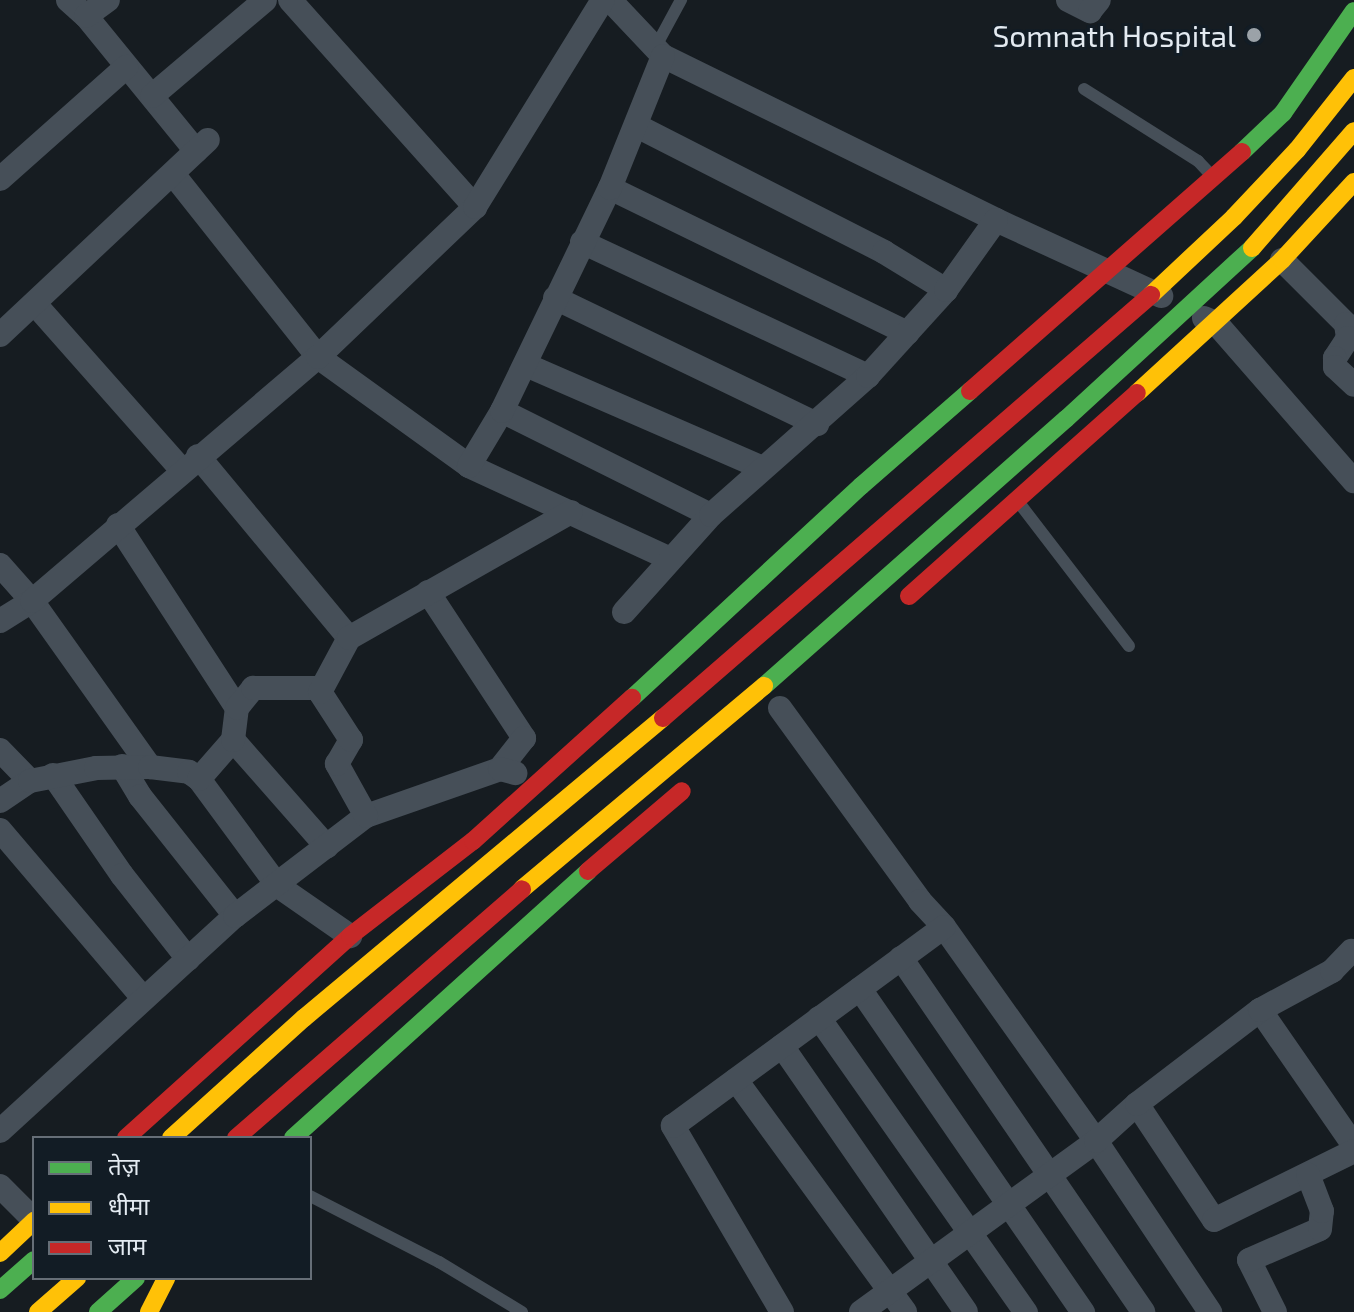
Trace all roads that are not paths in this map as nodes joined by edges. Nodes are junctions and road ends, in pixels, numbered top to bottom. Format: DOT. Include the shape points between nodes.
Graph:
graph roads {
  1 [pos="108,0"];
  2 [pos="265,0"];
  3 [pos="290,0"];
  4 [pos="603,0"];
  5 [pos="610,0"];
  6 [pos="681,0"];
  7 [pos="1068,0"];
  8 [pos="1099,0"];
  9 [pos="77,8"];
  10 [pos="1354,11"];
  11 [pos="659,52"];
  12 [pos="126,67"];
  13 [pos="1354,78"];
  14 [pos="1084,89"];
  15 [pos="152,96"];
  16 [pos="637,126"];
  17 [pos="1354,131"];
  18 [pos="173,174"];
  19 [pos="1214,178"];
  20 [pos="0,179"];
  21 [pos="1354,182"];
  22 [pos="610,188"];
  23 [pos="475,207"];
  24 [pos="996,220"];
  25 [pos="582,242"];
  26 [pos="1282,260"];
  27 [pos="1111,271"];
  28 [pos="946,290"];
  29 [pos="1154,292"];
  30 [pos="555,298"];
  31 [pos="35,304"];
  32 [pos="1186,309"];
  33 [pos="1216,323"];
  34 [pos="907,333"];
  35 [pos="0,335"];
  36 [pos="318,357"];
  37 [pos="526,365"];
  38 [pos="868,376"];
  39 [pos="1354,385"];
  40 [pos="502,411"];
  41 [pos="817,424"];
  42 [pos="190,463"];
  43 [pos="469,466"];
  44 [pos="763,468"];
  45 [pos="1354,481"];
  46 [pos="1018,501"];
  47 [pos="571,512"];
  48 [pos="711,515"];
  49 [pos="118,525"];
  50 [pos="670,559"];
  51 [pos="0,565"];
  52 [pos="428,592"];
  53 [pos="32,601"];
  54 [pos="624,612"];
  55 [pos="890,613"];
  56 [pos="0,621"];
  57 [pos="349,638"];
  58 [pos="1129,646"];
  59 [pos="322,688"];
  60 [pos="237,708"];
  61 [pos="779,709"];
  62 [pos="233,740"];
  63 [pos="0,750"];
  64 [pos="122,766"];
  65 [pos="150,767"];
  66 [pos="500,769"];
  67 [pos="42,778"];
  68 [pos="199,779"];
  69 [pos="544,780"];
  70 [pos="696,780"];
  71 [pos="0,801"];
  72 [pos="366,816"];
  73 [pos="0,830"];
  74 [pos="327,847"];
  75 [pos="509,847"];
  76 [pos="457,853"];
  77 [pos="278,886"];
  78 [pos="235,916"];
  79 [pos="944,927"];
  80 [pos="350,936"];
  81 [pos="1353,950"];
  82 [pos="901,958"];
  83 [pos="188,959"];
  84 [pos="860,989"];
  85 [pos="143,998"];
  86 [pos="1260,1010"];
  87 [pos="819,1018"];
  88 [pos="782,1046"];
  89 [pos="736,1080"];
  90 [pos="1137,1104"];
  91 [pos="0,1131"];
  92 [pos="128,1136"];
  93 [pos="173,1136"];
  94 [pos="238,1136"];
  95 [pos="295,1136"];
  96 [pos="1096,1141"];
  97 [pos="1354,1149"];
  98 [pos="1051,1174"];
  99 [pos="1308,1175"];
  100 [pos="0,1186"];
  101 [pos="312,1197"];
  102 [pos="1008,1205"];
  103 [pos="32,1218"];
  104 [pos="32,1222"];
  105 [pos="972,1231"];
  106 [pos="0,1253"];
  107 [pos="932,1261"];
  108 [pos="32,1262"];
  109 [pos="75,1280"];
  110 [pos="134,1280"];
  111 [pos="165,1280"];
  112 [pos="0,1290"];
  113 [pos="891,1291"];
  114 [pos="38,1312"];
  115 [pos="98,1312"];
  116 [pos="149,1312"];
  117 [pos="522,1312"];
  118 [pos="782,1312"];
  119 [pos="861,1312"];
  120 [pos="905,1312"];
  121 [pos="966,1312"];
  122 [pos="1026,1312"];
  123 [pos="1083,1312"];
  124 [pos="1143,1312"];
  125 [pos="1210,1312"];
  126 [pos="1275,1312"];
  1 -- 9 [label="street"];
  2 -- 15 [label="street"];
  3 -- 23 [label="street"];
  4 -- 23 [label="street"];
  5 -- 11 [label="street"];
  6 -- 11 [label="lane"];
  7 -- 8 [label="street" via="1090,11"];
  9 -- 12 [label="street"];
  10 -- 19 [label="main road" via="1283,113"];
  11 -- 16 [label="street"];
  11 -- 24 [label="street"];
  12 -- 15 [label="street"];
  12 -- 20 [label="street"];
  13 -- 29 [label="main road" via="1297,150"];
  14 -- 19 [label="lane" via="1198,161"];
  15 -- 18 [label="street" via="202,145"];
  16 -- 22 [label="street"];
  16 -- 28 [label="street" via="884,252"];
  17 -- 32 [label="main road" via="1253,247"];
  18 -- 31 [label="street"];
  18 -- 36 [label="street"];
  19 -- 27 [label="main road"];
  21 -- 26 [label="main road"];
  22 -- 25 [label="street"];
  22 -- 34 [label="street"];
  23 -- 36 [label="street"];
  24 -- 27 [label="street"];
  24 -- 28 [label="street"];
  25 -- 30 [label="street"];
  25 -- 38 [label="street"];
  26 -- 33 [label="main road"];
  26 -- 39 [label="street" via="1346,324 1348,338 1335,367"];
  27 -- 29 [label="street"];
  27 -- 69 [label="main road" via="861,486"];
  28 -- 34 [label="street"];
  29 -- 32 [label="street"];
  29 -- 75 [label="main road"];
  30 -- 37 [label="street"];
  30 -- 41 [label="street"];
  31 -- 35 [label="street"];
  31 -- 42 [label="street"];
  32 -- 33 [label="street"];
  32 -- 94 [label="main road" via="842,627 534,880"];
  33 -- 45 [label="street"];
  33 -- 46 [label="main road"];
  34 -- 38 [label="street"];
  36 -- 42 [label="street"];
  36 -- 43 [label="street"];
  37 -- 40 [label="street"];
  37 -- 44 [label="street"];
  38 -- 41 [label="street"];
  40 -- 43 [label="street"];
  40 -- 48 [label="street"];
  41 -- 44 [label="street"];
  42 -- 49 [label="street"];
  42 -- 57 [label="street"];
  43 -- 47 [label="street"];
  44 -- 48 [label="street"];
  46 -- 55 [label="main road"];
  46 -- 58 [label="lane"];
  47 -- 50 [label="street"];
  47 -- 52 [label="street"];
  48 -- 50 [label="street"];
  49 -- 53 [label="street"];
  49 -- 60 [label="street"];
  50 -- 54 [label="street"];
  51 -- 53 [label="street"];
  52 -- 57 [label="street"];
  52 -- 66 [label="street" via="524,738"];
  53 -- 56 [label="street"];
  53 -- 65 [label="street"];
  57 -- 59 [label="street"];
  59 -- 60 [label="street" via="258,685"];
  59 -- 72 [label="street" via="351,740 337,764"];
  60 -- 62 [label="street"];
  61 -- 79 [label="street"];
  62 -- 68 [label="street"];
  62 -- 74 [label="street"];
  63 -- 67 [label="street"];
  64 -- 65 [label="street"];
  64 -- 67 [label="street"];
  64 -- 78 [label="street"];
  65 -- 68 [label="street" via="189,772"];
  66 -- 69 [label="street"];
  66 -- 72 [label="street"];
  67 -- 71 [label="street"];
  67 -- 83 [label="street"];
  68 -- 77 [label="street"];
  69 -- 76 [label="main road"];
  70 -- 95 [label="main road" via="552,902"];
  72 -- 74 [label="street"];
  73 -- 85 [label="street"];
  74 -- 77 [label="street"];
  75 -- 76 [label="main road"];
  75 -- 93 [label="main road" via="304,1018"];
  76 -- 80 [label="main road"];
  77 -- 78 [label="street"];
  77 -- 80 [label="street"];
  78 -- 83 [label="street"];
  79 -- 82 [label="street"];
  79 -- 96 [label="street"];
  80 -- 92 [label="main road"];
  81 -- 86 [label="street" via="1332,971"];
  82 -- 84 [label="street"];
  82 -- 98 [label="street"];
  83 -- 85 [label="street"];
  84 -- 87 [label="street"];
  84 -- 102 [label="street"];
  85 -- 91 [label="street"];
  86 -- 90 [label="street"];
  86 -- 97 [label="street"];
  87 -- 88 [label="street"];
  87 -- 105 [label="street"];
  88 -- 89 [label="street"];
  88 -- 107 [label="street"];
  89 -- 113 [label="street"];
  89 -- 118 [label="street" via="673,1126"];
  90 -- 96 [label="street"];
  90 -- 99 [label="street" via="1214,1220"];
  96 -- 98 [label="street"];
  96 -- 125 [label="street"];
  97 -- 99 [label="street"];
  98 -- 102 [label="street"];
  98 -- 124 [label="street"];
  99 -- 126 [label="street" via="1322,1211 1320,1229 1249,1260"];
  100 -- 103 [label="street"];
  101 -- 117 [label="lane"];
  102 -- 105 [label="street"];
  102 -- 123 [label="street"];
  104 -- 106 [label="main road"];
  105 -- 107 [label="street"];
  105 -- 122 [label="street"];
  107 -- 113 [label="street"];
  107 -- 121 [label="street"];
  108 -- 112 [label="main road, bridge"];
  109 -- 114 [label="main road"];
  110 -- 115 [label="main road"];
  111 -- 116 [label="main road"];
  113 -- 119 [label="street"];
  113 -- 120 [label="street"];
}
